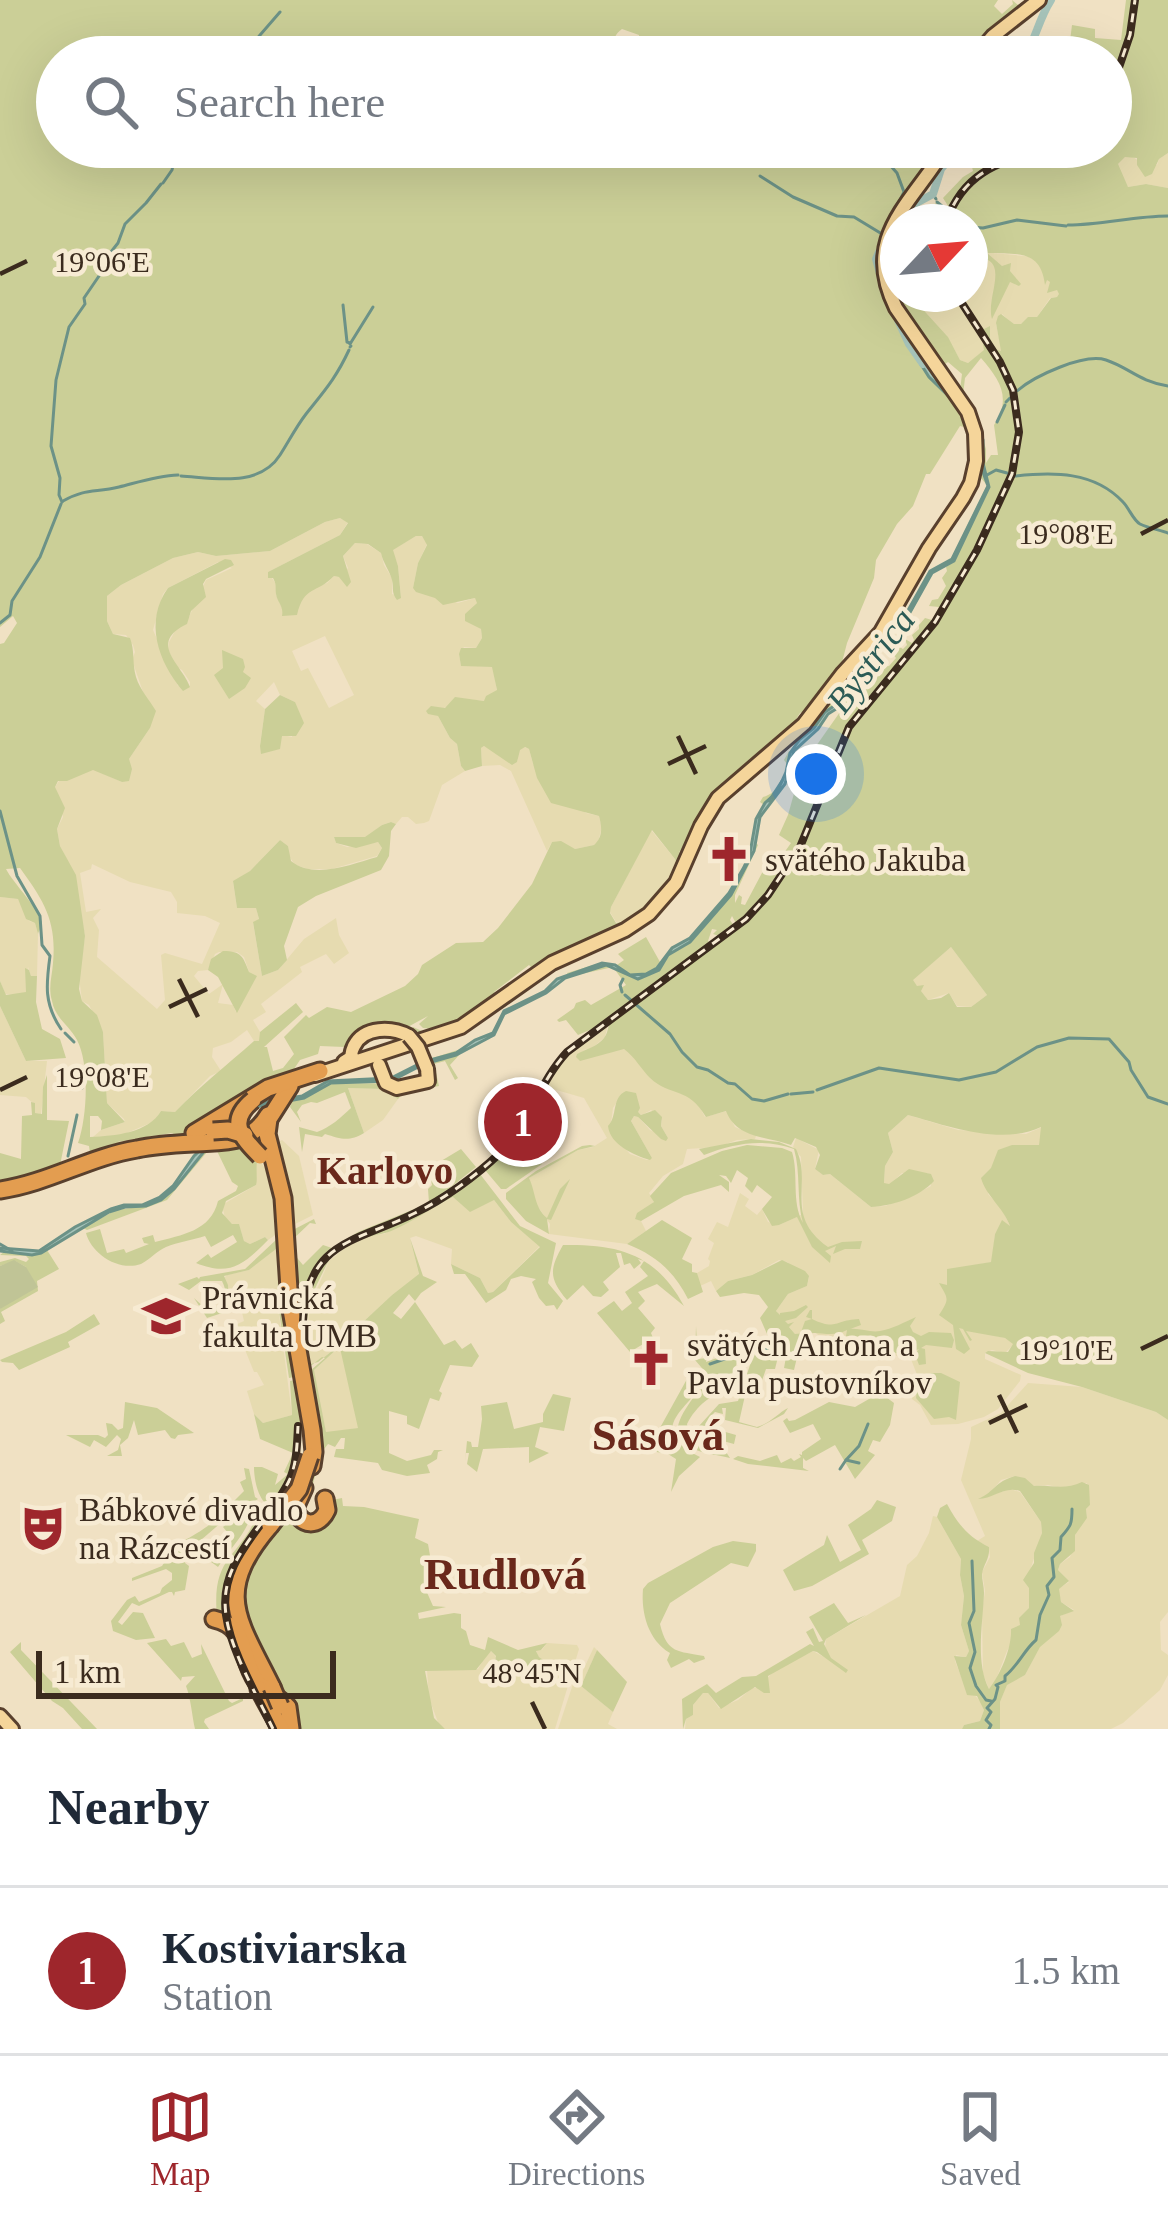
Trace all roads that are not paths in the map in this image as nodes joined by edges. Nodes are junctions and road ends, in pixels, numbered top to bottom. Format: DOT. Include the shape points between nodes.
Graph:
graph roads {
  1 [pos="1039,0"];
  2 [pos="993,36"];
  3 [pos="931,168"];
  4 [pos="373,1061"];
  5 [pos="325,1069"];
  6 [pos="285,1093"];
  7 [pos="208,1134"];
  8 [pos="151,1144"];
  9 [pos="264,1145"];
  10 [pos="116,1148"];
  11 [pos="87,1163"];
  12 [pos="0,1189"];
  13 [pos="283,1233"];
  14 [pos="300,1391"];
  15 [pos="310,1456"];
  16 [pos="326,1498"];
  17 [pos="297,1519"];
  18 [pos="0,1716"];
  19 [pos="11,1729"];
  20 [pos="286,1729"];
  1 -- 2 [label="main road"];
  3 -- 4 [label="main road" via="892,225 884,269 896,308 968,412 975,467 890,620 812,716 718,798 665,899 643,919 551,963 470,1022"];
  4 -- 4 [label="main road, bridge" via="367,1034 396,1030 416,1044 430,1078 402,1088"];
  4 -- 5 [label="main road"];
  4 -- 5 [label="main road"];
  4 -- 6 [label="main road"];
  5 -- 6 [label="highway"];
  6 -- 7 [label="highway" via="257,1094"];
  6 -- 7 [label="highway" via="251,1135 238,1141"];
  6 -- 9 [label="highway"];
  6 -- 9 [label="highway, bridge" via="253,1100 241,1112 244,1139"];
  7 -- 8 [label="highway"];
  7 -- 8 [label="highway"];
  7 -- 9 [label="highway, bridge" via="242,1132"];
  8 -- 10 [label="highway"];
  8 -- 11 [label="highway"];
  8 -- 11 [label="highway"];
  9 -- 13 [label="highway"];
  11 -- 12 [label="highway"];
  13 -- 14 [label="highway"];
  13 -- 15 [label="highway"];
  14 -- 15 [label="highway"];
  14 -- 17 [label="highway, bridge" via="303,1452 286,1501"];
  15 -- 17 [label="highway, bridge"];
  15 -- 20 [label="highway, bridge" via="299,1489 242,1563 236,1598"];
  16 -- 17 [label="highway" via="322,1519"];
  18 -- 19 [label="main road"];
  20 -- 20 [label="highway" via="288,1707 256,1681 236,1630 226,1622 214,1619 236,1633 255,1682"];
}
